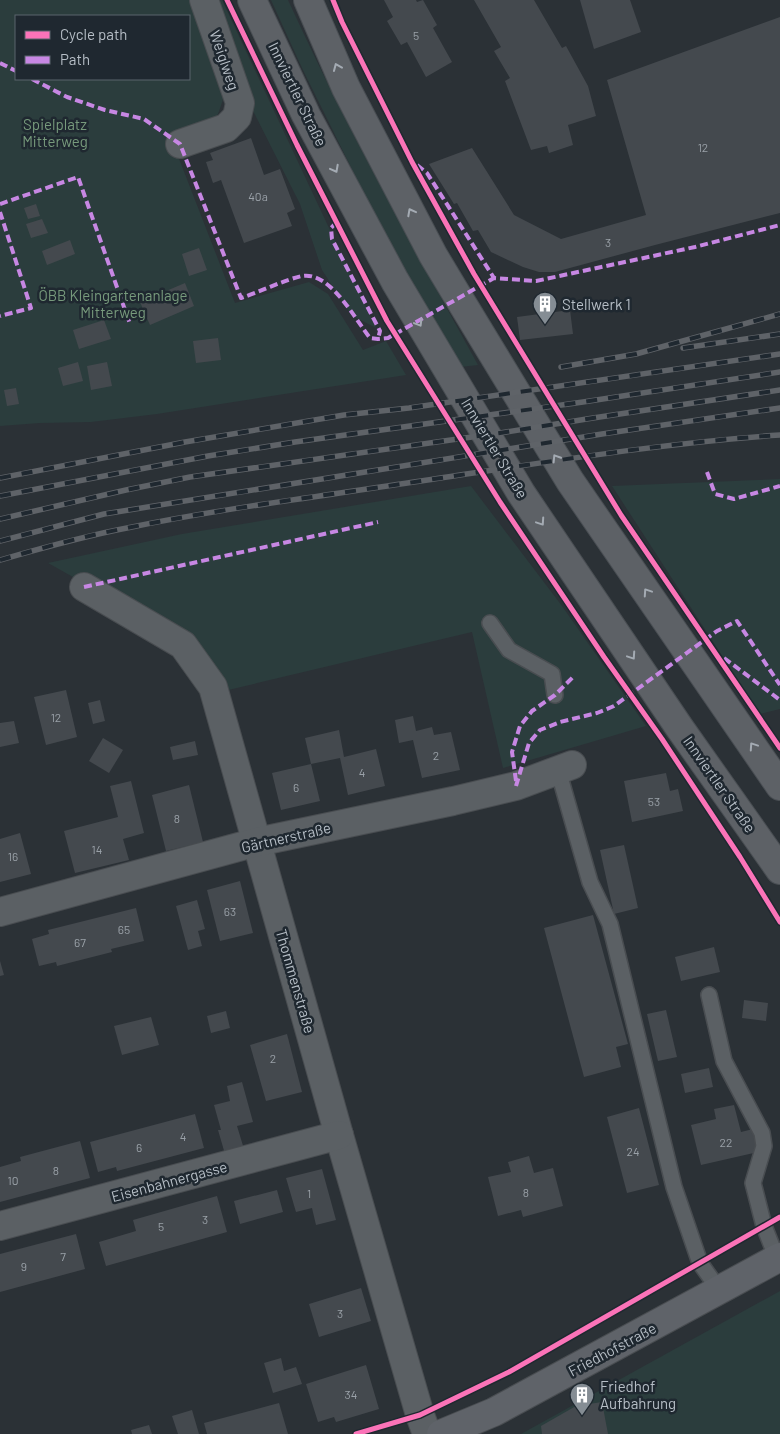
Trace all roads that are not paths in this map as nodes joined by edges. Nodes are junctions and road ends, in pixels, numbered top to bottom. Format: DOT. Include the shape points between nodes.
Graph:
graph roads {
  1 [pos="204,0"];
  2 [pos="252,0"];
  3 [pos="308,0"];
  4 [pos="180,144"];
  5 [pos="84,587"];
  6 [pos="490,623"];
  7 [pos="555,695"];
  8 [pos="565,768"];
  9 [pos="780,786"];
  10 [pos="257,842"];
  11 [pos="780,870"];
  12 [pos="0,912"];
  13 [pos="709,995"];
  14 [pos="339,1135"];
  15 [pos="0,1226"];
  16 [pos="778,1258"];
  17 [pos="720,1291"];
  18 [pos="427,1434"];
  19 [pos="441,1434"];
  1 -- 4 [label="street, Weiglweg" via="240,103 237,116 226,128"];
  2 -- 11 [label="main road, Innviertler Straße, one-way" via="306,115 395,282 521,493"];
  9 -- 3 [label="main road, one-way" via="570,481 452,287 346,88"];
  5 -- 10 [label="street, Thommenstraße" via="183,645 213,688"];
  6 -- 7 [label="lane" via="509,650 552,674"];
  8 -- 10 [label="street, Gärtnerstraße" via="507,788"];
  8 -- 17 [label="lane" via="590,882 610,924 674,1187 700,1263"];
  10 -- 12 [label="street, Gärtnerstraße"];
  10 -- 14 [label="street, Thommenstraße"];
  13 -- 16 [label="lane" via="724,1061 762,1133 764,1146 753,1183 764,1226"];
  14 -- 15 [label="street, Eisenbahnergasse"];
  14 -- 18 [label="street, Thommenstraße"];
  16 -- 17 [label="street, Friedhofstraße"];
  17 -- 19 [label="street, Friedhofstraße" via="494,1412"];
}
